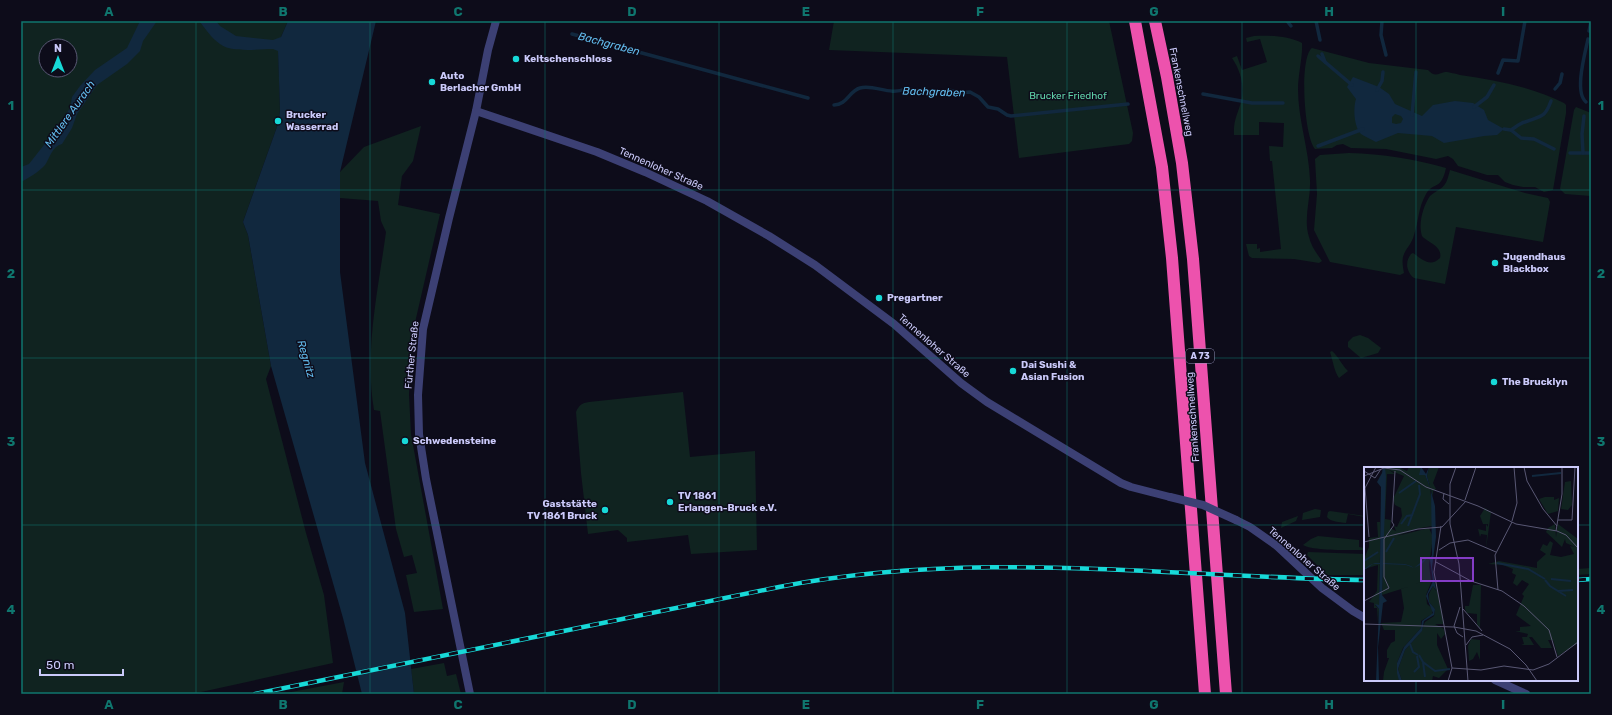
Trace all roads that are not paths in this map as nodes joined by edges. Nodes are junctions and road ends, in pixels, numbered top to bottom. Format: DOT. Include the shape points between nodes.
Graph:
graph roads {
  1 [pos="496,21"];
  2 [pos="1135,21"];
  3 [pos="1155,21"];
  4 [pos="476,111"];
  5 [pos="1364,617"];
  6 [pos="1497,681"];
  7 [pos="470,694"];
  8 [pos="1206,694"];
  9 [pos="1226,694"];
  10 [pos="1526,694"];
  1 -- 4 [label="street, Fürther Straße"];
  2 -- 8 [label="highway, Frankenschnellweg / A 73" via="1162,167 1172,258"];
  3 -- 9 [label="highway, Frankenschnellweg / A 73" via="1182,163 1193,259"];
  4 -- 5 [label="street, Tennenloher Straße, bridge" via="596,152 707,201 816,265 894,324 961,383 987,402 1121,483 1203,505 1250,527 1277,546 1322,588"];
  4 -- 7 [label="street, Fürther Straße" via="423,329 418,395 419,434 426,479"];
  6 -- 10 [label="street"];
}
